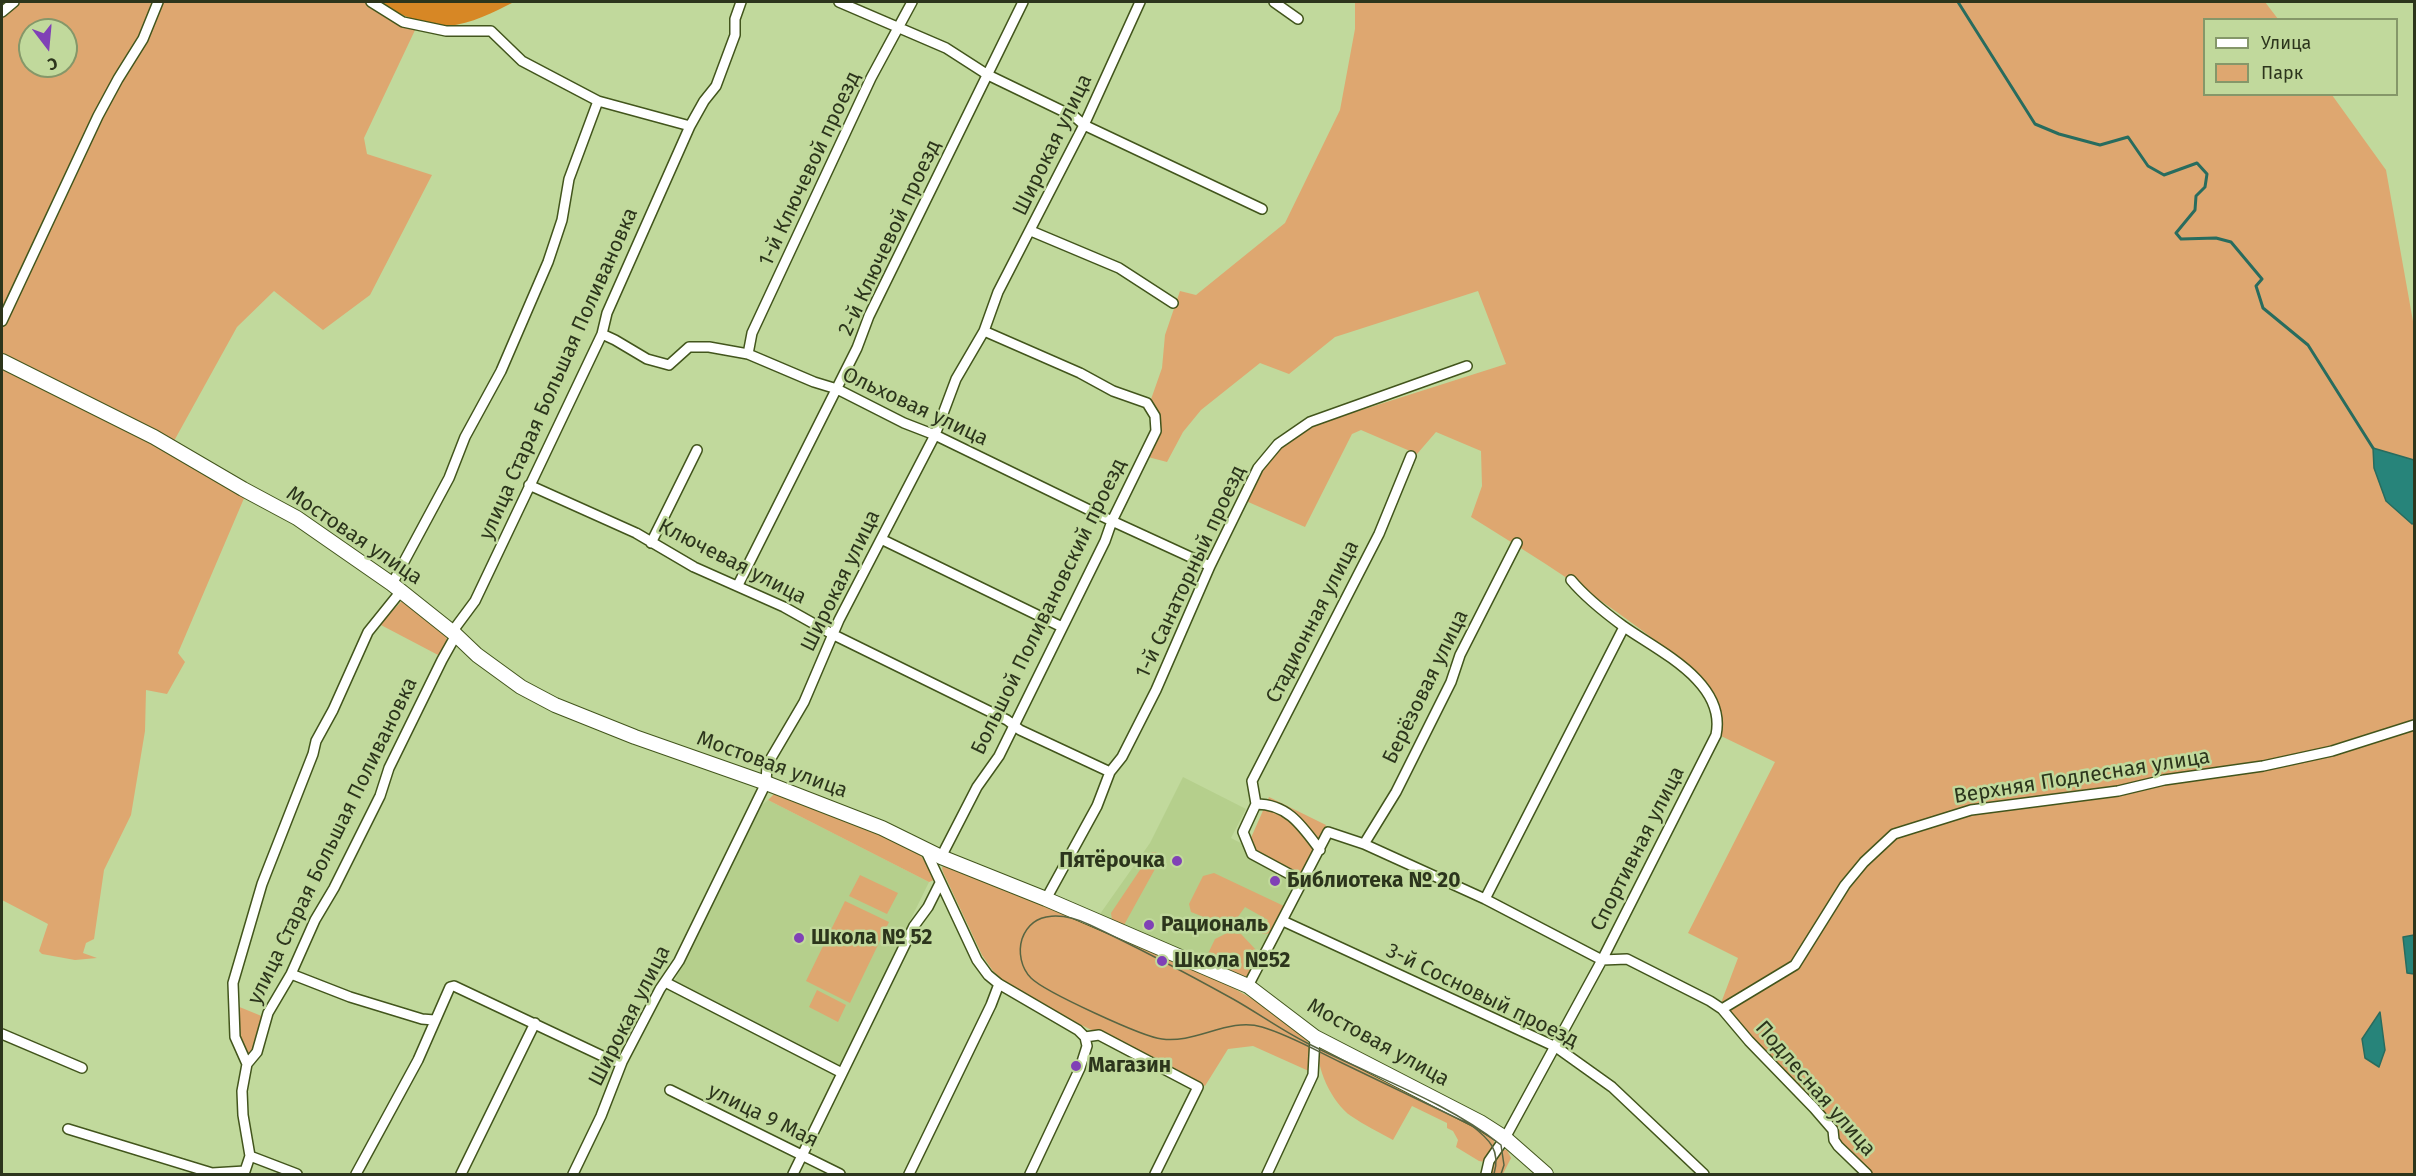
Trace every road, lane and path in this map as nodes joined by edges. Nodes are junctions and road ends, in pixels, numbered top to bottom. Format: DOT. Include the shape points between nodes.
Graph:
graph roads {
  1 [pos="14,2"];
  2 [pos="159,2"];
  3 [pos="371,2"];
  4 [pos="741,2"];
  5 [pos="839,2"];
  6 [pos="912,2"];
  7 [pos="1023,2"];
  8 [pos="1140,2"];
  9 [pos="1274,2"];
  10 [pos="2,12"];
  11 [pos="1298,19"];
  12 [pos="899,27"];
  13 [pos="988,75"];
  14 [pos="598,101"];
  15 [pos="1084,125"];
  16 [pos="690,126"];
  17 [pos="1262,209"];
  18 [pos="1030,231"];
  19 [pos="1173,303"];
  20 [pos="2,321"];
  21 [pos="984,331"];
  22 [pos="602,334"];
  23 [pos="748,354"];
  24 [pos="2,361"];
  25 [pos="1467,366"];
  26 [pos="837,389"];
  27 [pos="935,435"];
  28 [pos="697,450"];
  29 [pos="1411,456"];
  30 [pos="529,484"];
  31 [pos="1112,521"];
  32 [pos="880,539"];
  33 [pos="651,543"];
  34 [pos="1517,543"];
  35 [pos="1210,566"];
  36 [pos="1571,580"];
  37 [pos="738,585"];
  38 [pos="397,587"];
  39 [pos="1062,627"];
  40 [pos="1624,627"];
  41 [pos="454,634"];
  42 [pos="834,635"];
  43 [pos="2415,725"];
  44 [pos="1014,726"];
  45 [pos="1110,772"];
  46 [pos="766,783"];
  47 [pos="1256,804"];
  48 [pos="1364,844"];
  49 [pos="925,849"];
  50 [pos="1320,850"];
  51 [pos="941,857"];
  52 [pos="1304,882"];
  53 [pos="940,883"];
  54 [pos="1046,899"];
  55 [pos="1485,899"];
  56 [pos="1283,921"];
  57 [pos="1602,960"];
  58 [pos="291,974"];
  59 [pos="665,982"];
  60 [pos="999,984"];
  61 [pos="1248,986"];
  62 [pos="1722,1009"];
  63 [pos="434,1020"];
  64 [pos="535,1023"];
  65 [pos="2,1034"];
  66 [pos="1081,1034"];
  67 [pos="1315,1037"];
  68 [pos="1556,1047"];
  69 [pos="622,1062"];
  70 [pos="247,1064"];
  71 [pos="82,1068"];
  72 [pos="842,1073"];
  73 [pos="670,1090"];
  74 [pos="68,1129"];
  75 [pos="1505,1138"];
  76 [pos="802,1155"];
  77 [pos="250,1156"];
  78 [pos="244,1173"];
  79 [pos="297,1174"];
  80 [pos="356,1174"];
  81 [pos="461,1174"];
  82 [pos="573,1174"];
  83 [pos="793,1174"];
  84 [pos="840,1174"];
  85 [pos="909,1174"];
  86 [pos="1030,1174"];
  87 [pos="1155,1174"];
  88 [pos="1267,1174"];
  89 [pos="1486,1174"];
  90 [pos="1546,1174"];
  91 [pos="1704,1174"];
  92 [pos="1867,1174"];
  1 -- 10 [label="street"];
  2 -- 20 [label="street" via="143,39 98,116"];
  3 -- 14 [label="street" via="403,22 446,31 491,31 522,61"];
  4 -- 16 [label="street, улица Старая Большая Поливановка" via="735,34 716,86"];
  5 -- 12 [label="street"];
  6 -- 12 [label="street, 1-й Ключевой проезд"];
  7 -- 13 [label="street, 2-й Ключевой проезд"];
  8 -- 15 [label="street, Широкая улица"];
  9 -- 11 [label="street"];
  12 -- 13 [label="street" via="946,48"];
  12 -- 23 [label="street, 1-й Ключевой проезд" via="752,333"];
  13 -- 15 [label="street"];
  13 -- 26 [label="street, 2-й Ключевой проезд"];
  14 -- 16 [label="street"];
  14 -- 38 [label="street, улица Старая Большая Поливановка" via="569,179 562,220 548,262 501,371 465,437"];
  15 -- 17 [label="street"];
  15 -- 18 [label="street, Широкая улица"];
  16 -- 22 [label="street, улица Старая Большая Поливановка" via="607,313"];
  18 -- 19 [label="street" via="1119,268"];
  18 -- 21 [label="street, Широкая улица" via="998,292"];
  21 -- 27 [label="street, Широкая улица" via="956,379"];
  21 -- 31 [label="street, Большой Поливановский проезд" via="1147,403 1155,416 1156,431"];
  22 -- 23 [label="street, Ольховая улица" via="647,359 669,365 689,347 709,346"];
  22 -- 30 [label="street, улица Старая Большая Поливановка"];
  23 -- 26 [label="street, Ольховая улица"];
  24 -- 38 [label="street, Мостовая улица" via="154,437 297,518"];
  25 -- 35 [label="street, 1-й Санаторный проезд" via="1310,422 1278,444 1258,468"];
  26 -- 27 [label="street, Ольховая улица"];
  26 -- 37 [label="street, 2-й Ключевой проезд"];
  27 -- 31 [label="street, Ольховая улица"];
  27 -- 32 [label="street, Широкая улица"];
  28 -- 33 [label="street"];
  29 -- 47 [label="street, Стадионная улица" via="1379,534 1252,781"];
  30 -- 33 [label="street, Ключевая улица"];
  30 -- 41 [label="street, улица Старая Большая Поливановка" via="476,601"];
  31 -- 35 [label="street, Ольховая улица"];
  31 -- 39 [label="street, Большой Поливановский проезд"];
  32 -- 39 [label="street"];
  32 -- 42 [label="street, Широкая улица"];
  33 -- 37 [label="street, Ключевая улица"];
  34 -- 48 [label="street, Берёзовая улица" via="1396,792"];
  35 -- 45 [label="street, 1-й Санаторный проезд" via="1156,690 1122,757"];
  36 -- 40 [label="street, Спортивная улица" via="1584,596"];
  37 -- 42 [label="street, Ключевая улица"];
  38 -- 41 [label="street, Мостовая улица"];
  38 -- 70 [label="street, улица Старая Большая Поливановка" via="368,632 316,741 262,884 233,983 235,1037"];
  39 -- 44 [label="street, Большой Поливановский проезд"];
  40 -- 55 [label="street"];
  40 -- 57 [label="street, Спортивная улица" via="1685,667 1705,690 1718,724 1716,735"];
  41 -- 46 [label="street, Мостовая улица" via="521,687 555,705"];
  41 -- 58 [label="street, улица Старая Большая Поливановка" via="388,768 380,796"];
  42 -- 44 [label="street, Ключевая улица"];
  42 -- 46 [label="street, Широкая улица" via="804,702 767,765"];
  43 -- 62 [label="street, Верхняя Подлесная улица" via="2332,751 2263,766 2164,780 2118,791 1971,810 1894,834 1845,885 1795,965"];
  44 -- 45 [label="street, Ключевая улица"];
  44 -- 51 [label="street, Большой Поливановский проезд"];
  45 -- 54 [label="street, 1-й Санаторный проезд" via="1097,806"];
  46 -- 49 [label="street, Мостовая улица"];
  46 -- 59 [label="street, Широкая улица"];
  47 -- 50 [label="street" via="1271,804 1290,815"];
  47 -- 52 [label="street" via="1243,832 1252,854"];
  48 -- 50 [label="street, Подлесная улица" via="1328,832"];
  48 -- 55 [label="street, Подлесная улица"];
  49 -- 51 [label="street, Мостовая улица"];
  49 -- 53 [label="street"];
  50 -- 52 [label="street"];
  51 -- 54 [label="street, Мостовая улица"];
  52 -- 56 [label="street"];
  53 -- 60 [label="street" via="977,960"];
  53 -- 72 [label="street" via="914,926"];
  54 -- 61 [label="street, Мостовая улица"];
  55 -- 57 [label="street, Подлесная улица"];
  56 -- 61 [label="street"];
  56 -- 68 [label="street, 3-й Сосновый проезд"];
  57 -- 62 [label="street, Подлесная улица" via="1627,959"];
  57 -- 68 [label="street, Спортивная улица"];
  58 -- 63 [label="street" via="350,997"];
  58 -- 70 [label="street, улица Старая Большая Поливановка" via="268,1013 257,1052"];
  59 -- 69 [label="street, Широкая улица"];
  59 -- 72 [label="street"];
  60 -- 66 [label="street"];
  60 -- 85 [label="street"];
  61 -- 67 [label="street, Мостовая улица"];
  62 -- 92 [label="street, Подлесная улица" via="1814,1108 1833,1130 1838,1146"];
  63 -- 64 [label="street" via="454,986"];
  63 -- 80 [label="street" via="418,1060"];
  64 -- 69 [label="street"];
  64 -- 81 [label="street"];
  65 -- 71 [label="street"];
  66 -- 86 [label="street" via="1087,1046 1080,1068"];
  66 -- 87 [label="street" via="1099,1035 1198,1087"];
  67 -- 75 [label="street, Мостовая улица"];
  67 -- 88 [label="street" via="1313,1075"];
  68 -- 75 [label="street, Спортивная улица"];
  68 -- 91 [label="street, 3-й Сосновый проезд" via="1612,1087"];
  69 -- 82 [label="street, Широкая улица"];
  70 -- 77 [label="street, улица Старая Большая Поливановка" via="242,1091"];
  72 -- 76 [label="street"];
  73 -- 76 [label="street, улица 9 Мая"];
  74 -- 78 [label="street" via="212,1173"];
  75 -- 89 [label="street, Спортивная улица" via="1489,1161"];
  75 -- 90 [label="street, Мостовая улица"];
  76 -- 83 [label="street"];
  76 -- 84 [label="street, улица 9 Мая"];
  77 -- 78 [label="street, улица Старая Большая Поливановка"];
  77 -- 79 [label="street"];
}
